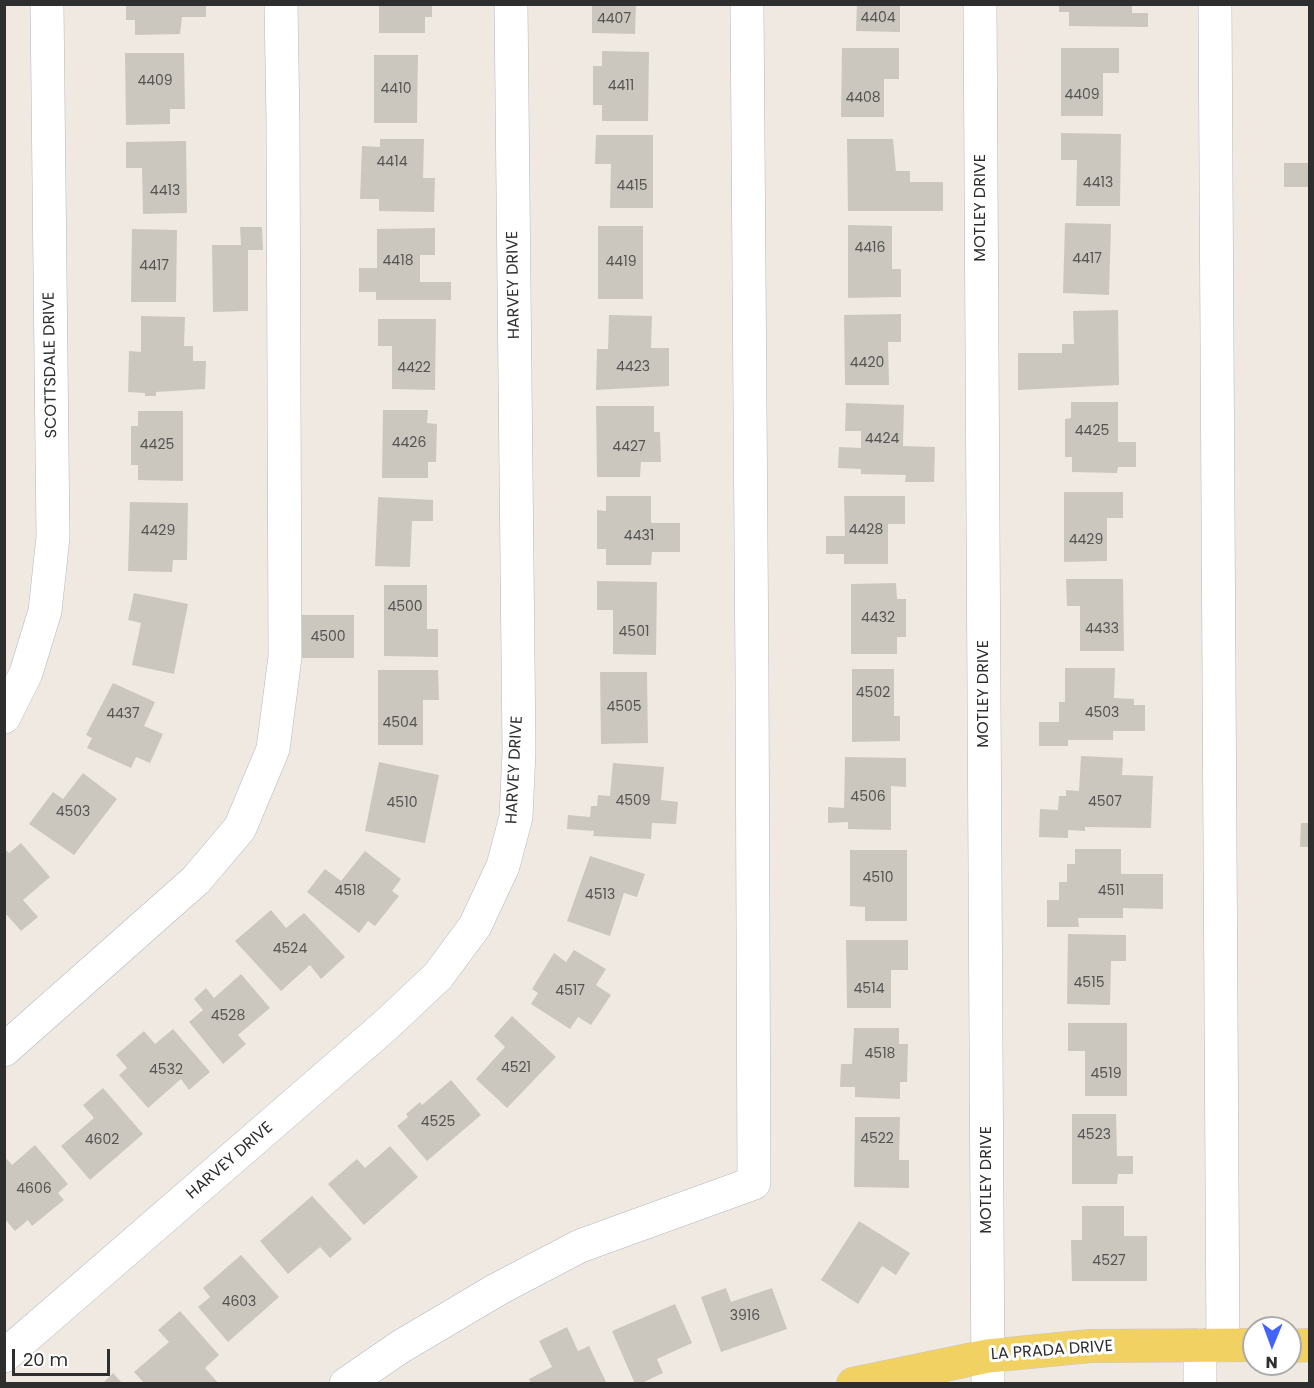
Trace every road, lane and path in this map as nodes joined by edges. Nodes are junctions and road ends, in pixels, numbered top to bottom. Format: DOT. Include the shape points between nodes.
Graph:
graph roads {
  1 [pos="47,4"];
  2 [pos="281,4"];
  3 [pos="511,4"];
  4 [pos="747,4"];
  5 [pos="980,4"];
  6 [pos="1215,4"];
  7 [pos="4,717"];
  8 [pos="4,1050"];
  9 [pos="1226,1345"];
  10 [pos="4,1356"];
  11 [pos="988,1370"];
  12 [pos="346,1383"];
  13 [pos="853,1383"];
  14 [pos="1200,1383"];
  1 -- 7 [label="street, SCOTTSDALE DRIVE" via="53,537 45,611 27,673"];
  2 -- 8 [label="street" via="285,657 273,749 240,828 196,880"];
  3 -- 10 [label="street, HARVEY DRIVE" via="519,751 516,817 502,866 475,926 438,976 387,1025"];
  4 -- 12 [label="street" via="754,1183 580,1246 498,1289"];
  5 -- 11 [label="street, MOTLEY DRIVE"];
  6 -- 9 [label="street"];
  9 -- 11 [label="main road, LA PRADA DRIVE" via="1090,1346"];
  9 -- 14 [label="street"];
  11 -- 13 [label="main road, LA PRADA DRIVE"];
}
